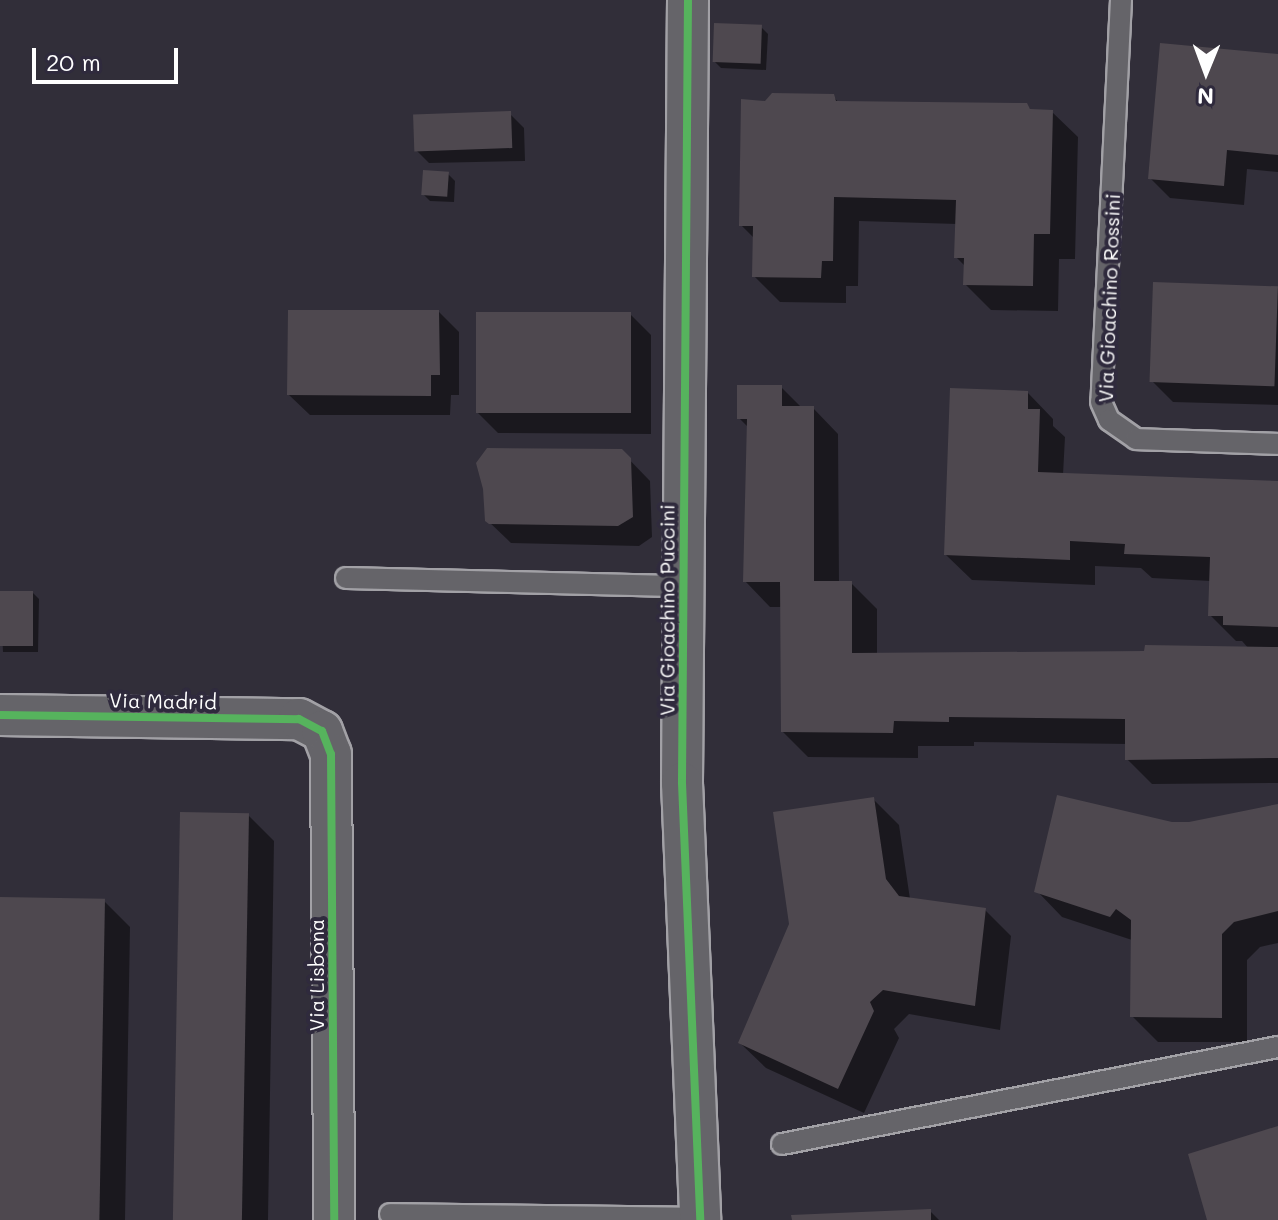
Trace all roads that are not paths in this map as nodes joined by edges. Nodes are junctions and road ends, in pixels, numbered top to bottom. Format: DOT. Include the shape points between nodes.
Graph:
graph roads {
  1 [pos="688,0"];
  2 [pos="1121,0"];
  3 [pos="1278,444"];
  4 [pos="346,578"];
  5 [pos="684,586"];
  6 [pos="0,715"];
  7 [pos="322,731"];
  8 [pos="1278,1047"];
  9 [pos="782,1144"];
  10 [pos="390,1214"];
  11 [pos="700,1219"];
  12 [pos="334,1220"];
  1 -- 5 [label="street, Via Gioachino Puccini"];
  2 -- 3 [label="lane, Via Gioachino Rossini" via="1101,402 1109,420 1136,439"];
  4 -- 5 [label="lane"];
  5 -- 11 [label="street, Via Gioachino Puccini" via="682,783"];
  6 -- 7 [label="street, Via Madrid" via="299,719"];
  7 -- 12 [label="street, Via Lisbona" via="331,754"];
  8 -- 9 [label="lane"];
  10 -- 11 [label="lane"];
}
